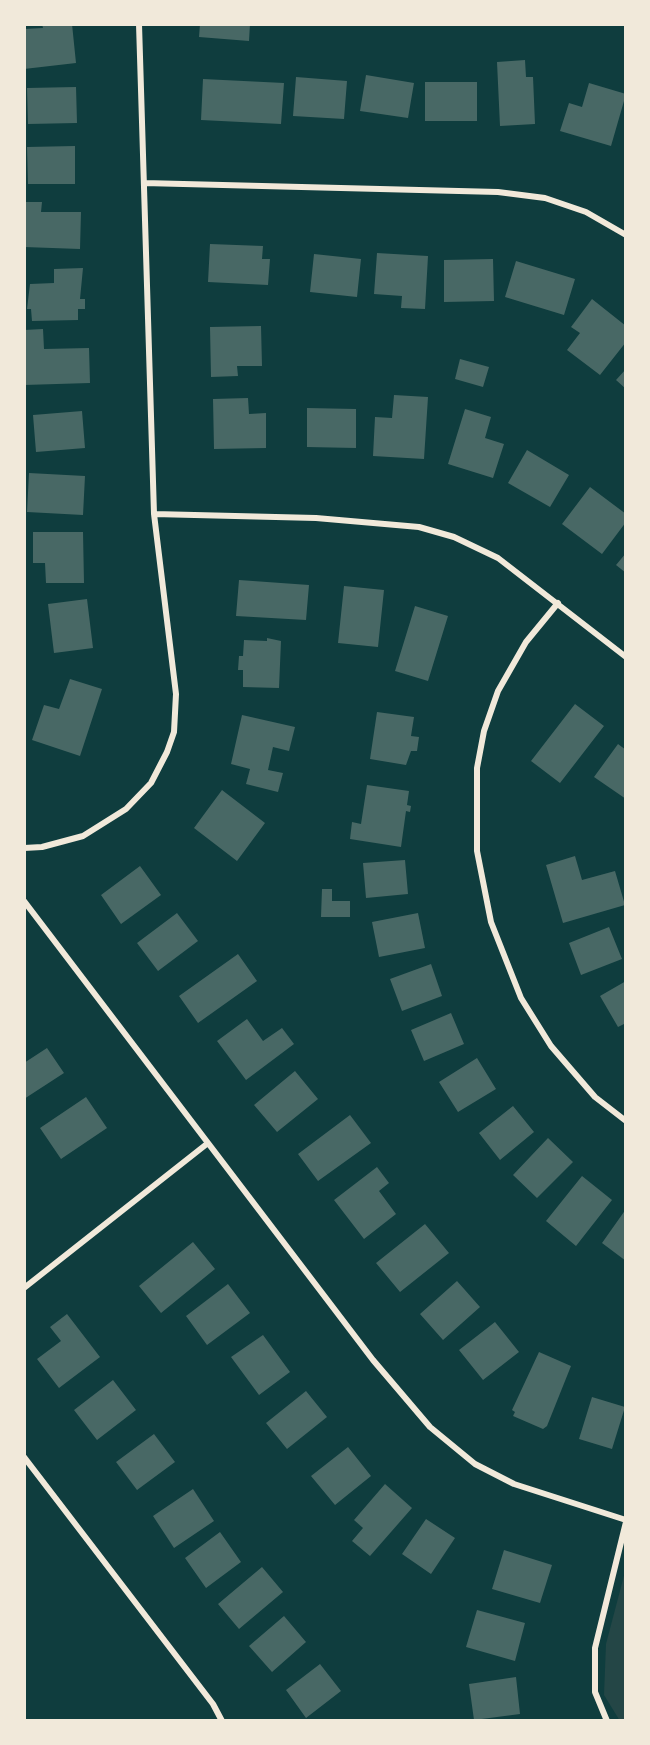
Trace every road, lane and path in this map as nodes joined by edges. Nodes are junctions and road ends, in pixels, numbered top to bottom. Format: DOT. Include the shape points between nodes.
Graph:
graph roads {
  1 [pos="139,24"];
  2 [pos="144,183"];
  3 [pos="626,235"];
  4 [pos="154,514"];
  5 [pos="558,603"];
  6 [pos="626,657"];
  7 [pos="24,848"];
  8 [pos="24,901"];
  9 [pos="626,1122"];
  10 [pos="208,1143"];
  11 [pos="24,1288"];
  12 [pos="24,1457"];
  13 [pos="626,1521"];
  14 [pos="222,1721"];
  15 [pos="607,1721"];
  1 -- 2 [label="street"];
  2 -- 3 [label="street" via="498,192 545,198 586,212"];
  2 -- 4 [label="street"];
  4 -- 5 [label="street" via="316,518 419,526 498,558"];
  4 -- 7 [label="street" via="176,694 174,732 167,752 151,783 126,809 83,836"];
  5 -- 6 [label="street"];
  5 -- 9 [label="street" via="526,642 498,691 484,731 477,768 477,851 491,922 521,998 551,1046 595,1097"];
  8 -- 10 [label="street"];
  10 -- 11 [label="street"];
  10 -- 13 [label="street" via="373,1360 430,1427 475,1464 514,1484"];
  12 -- 14 [label="street"];
  13 -- 15 [label="street" via="595,1648 595,1692"];
}
